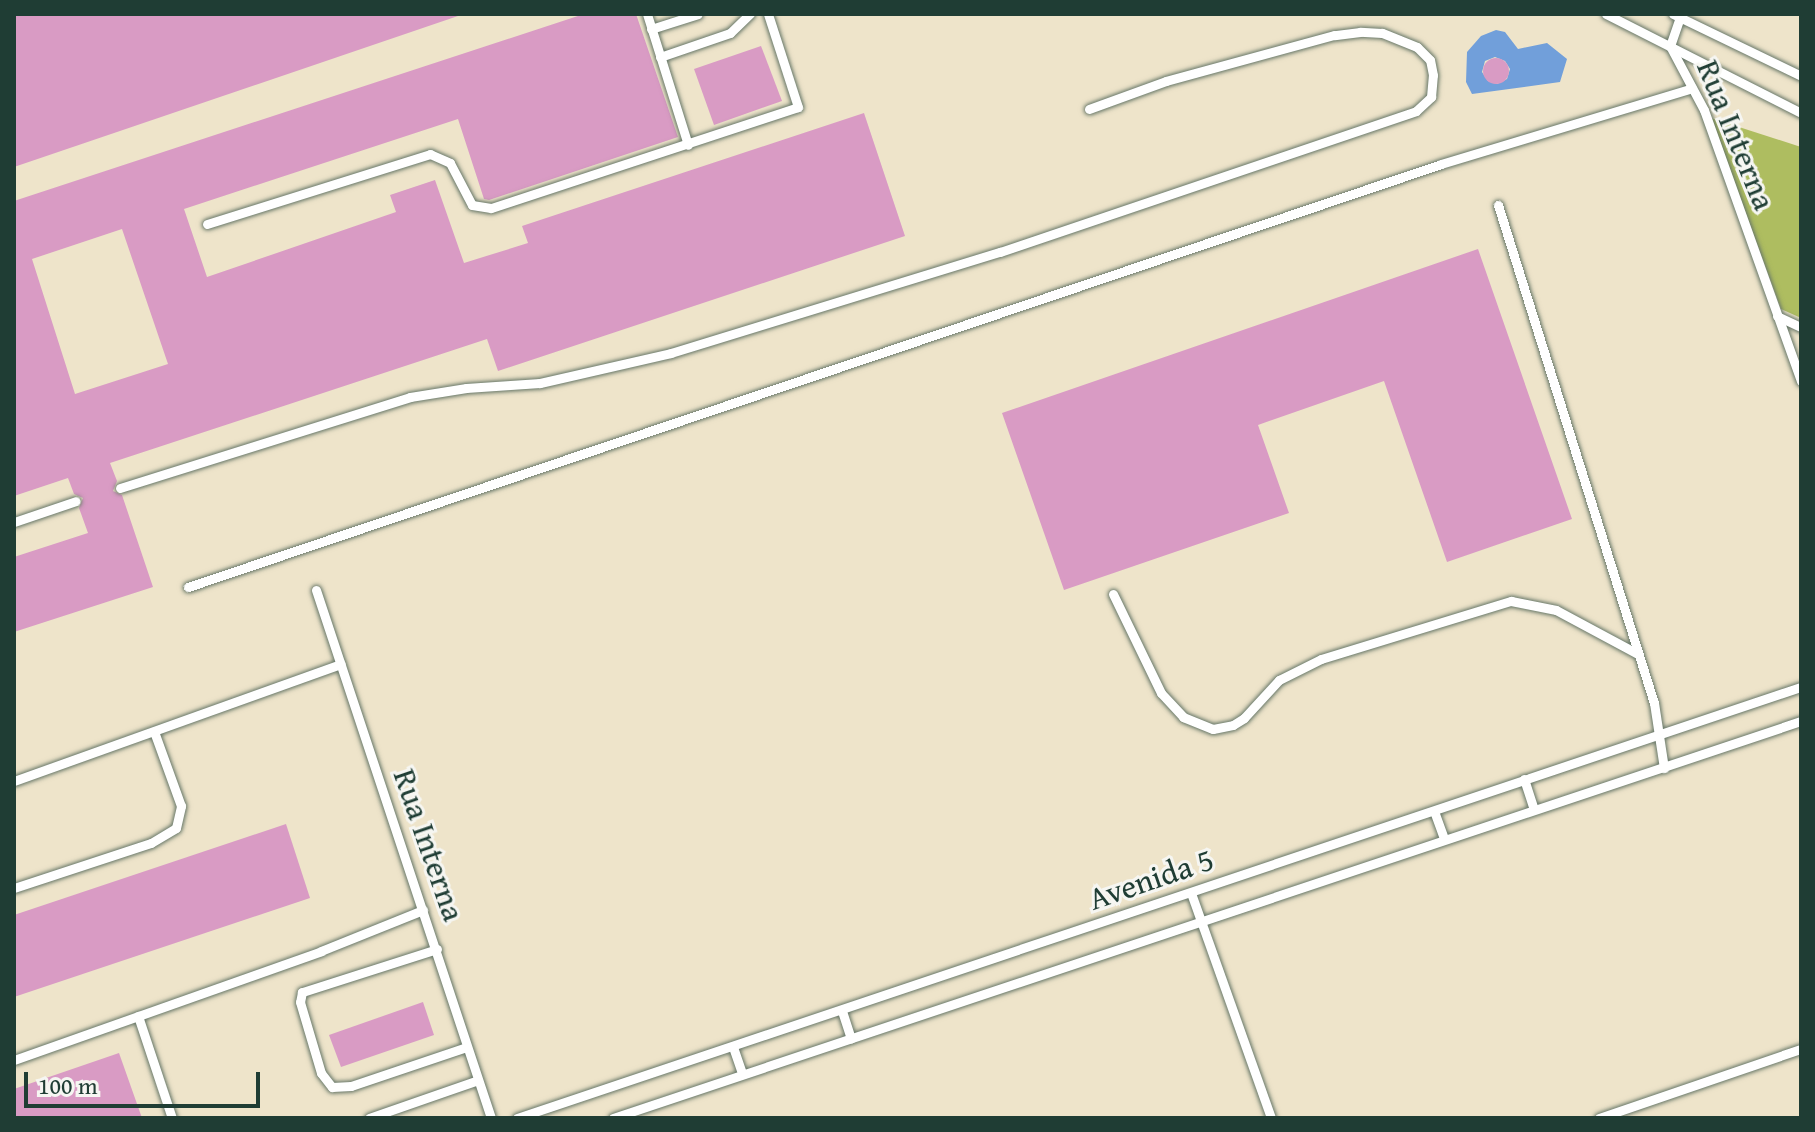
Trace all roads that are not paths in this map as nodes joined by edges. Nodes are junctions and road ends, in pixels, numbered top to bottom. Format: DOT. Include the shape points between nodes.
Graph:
graph roads {
  1 [pos="647,14"];
  2 [pos="698,14"];
  3 [pos="750,14"];
  4 [pos="768,14"];
  5 [pos="1606,14"];
  6 [pos="1676,16"];
  7 [pos="651,29"];
  8 [pos="1670,46"];
  9 [pos="660,57"];
  10 [pos="1801,76"];
  11 [pos="1692,88"];
  12 [pos="1089,109"];
  13 [pos="1801,113"];
  14 [pos="688,145"];
  15 [pos="1498,205"];
  16 [pos="207,224"];
  17 [pos="1777,316"];
  18 [pos="1801,327"];
  19 [pos="1801,381"];
  20 [pos="120,488"];
  21 [pos="76,501"];
  22 [pos="14,522"];
  23 [pos="188,587"];
  24 [pos="316,590"];
  25 [pos="1113,594"];
  26 [pos="1638,654"];
  27 [pos="341,664"];
  28 [pos="1801,687"];
  29 [pos="1801,721"];
  30 [pos="155,734"];
  31 [pos="1659,735"];
  32 [pos="1664,768"];
  33 [pos="1524,779"];
  34 [pos="14,781"];
  35 [pos="1534,809"];
  36 [pos="1434,811"];
  37 [pos="1444,838"];
  38 [pos="14,888"];
  39 [pos="1191,893"];
  40 [pos="423,910"];
  41 [pos="1201,921"];
  42 [pos="437,949"];
  43 [pos="842,1011"];
  44 [pos="138,1016"];
  45 [pos="851,1039"];
  46 [pos="467,1047"];
  47 [pos="733,1047"];
  48 [pos="1801,1049"];
  49 [pos="14,1060"];
  50 [pos="742,1073"];
  51 [pos="478,1080"];
  52 [pos="172,1118"];
  53 [pos="369,1118"];
  54 [pos="491,1118"];
  55 [pos="517,1118"];
  56 [pos="613,1118"];
  57 [pos="1271,1118"];
  58 [pos="1599,1118"];
  1 -- 7 [label="lane"];
  2 -- 7 [label="lane"];
  3 -- 9 [label="lane" via="730,33"];
  4 -- 14 [label="lane" via="798,107"];
  5 -- 8 [label="lane, Rua Interna"];
  6 -- 8 [label="lane"];
  6 -- 10 [label="lane"];
  7 -- 9 [label="lane"];
  8 -- 11 [label="lane, Rua Interna"];
  8 -- 13 [label="lane, Rua Interna"];
  9 -- 14 [label="lane"];
  11 -- 17 [label="lane, Rua Interna"];
  11 -- 23 [label="lane" via="1441,164"];
  12 -- 20 [label="lane" via="1166,81 1360,32 1382,33 1417,47 1430,60 1433,75 1431,97 1416,111 1000,252 641,360 540,383 410,397"];
  14 -- 16 [label="lane" via="491,208 472,205 450,163 430,154"];
  15 -- 26 [label="lane"];
  17 -- 18 [label="lane"];
  17 -- 19 [label="lane, Rua Interna"];
  21 -- 22 [label="lane"];
  24 -- 27 [label="lane, Rua Interna"];
  25 -- 26 [label="lane" via="1161,693 1183,717 1213,729 1244,718 1279,680 1307,665 1511,601 1556,610"];
  26 -- 31 [label="lane"];
  27 -- 30 [label="lane"];
  27 -- 40 [label="lane, Rua Interna"];
  28 -- 31 [label="lane, Avenida 5"];
  29 -- 32 [label="lane, Avenida 5"];
  30 -- 34 [label="lane"];
  30 -- 38 [label="lane" via="181,806 176,828 151,843"];
  31 -- 32 [label="lane"];
  31 -- 33 [label="lane, Avenida 5"];
  32 -- 35 [label="lane, Avenida 5"];
  33 -- 35 [label="lane"];
  33 -- 36 [label="lane, Avenida 5"];
  35 -- 37 [label="lane, Avenida 5"];
  36 -- 37 [label="lane"];
  36 -- 39 [label="lane, Avenida 5"];
  37 -- 41 [label="lane, Avenida 5"];
  39 -- 41 [label="lane"];
  39 -- 43 [label="lane, Avenida 5"];
  40 -- 42 [label="lane, Rua Interna"];
  40 -- 44 [label="lane"];
  41 -- 45 [label="lane, Avenida 5"];
  41 -- 57 [label="lane"];
  42 -- 46 [label="lane, Rua Interna"];
  42 -- 46 [label="lane" via="302,992 300,1002 321,1073 332,1087 351,1086"];
  43 -- 45 [label="lane"];
  43 -- 47 [label="lane, Avenida 5"];
  44 -- 49 [label="lane"];
  44 -- 52 [label="lane"];
  45 -- 50 [label="lane, Avenida 5"];
  46 -- 51 [label="lane, Rua Interna"];
  47 -- 50 [label="lane"];
  47 -- 55 [label="lane, Avenida 5"];
  48 -- 58 [label="lane"];
  50 -- 56 [label="lane, Avenida 5"];
  51 -- 53 [label="lane"];
  51 -- 54 [label="lane, Rua Interna"];
}
